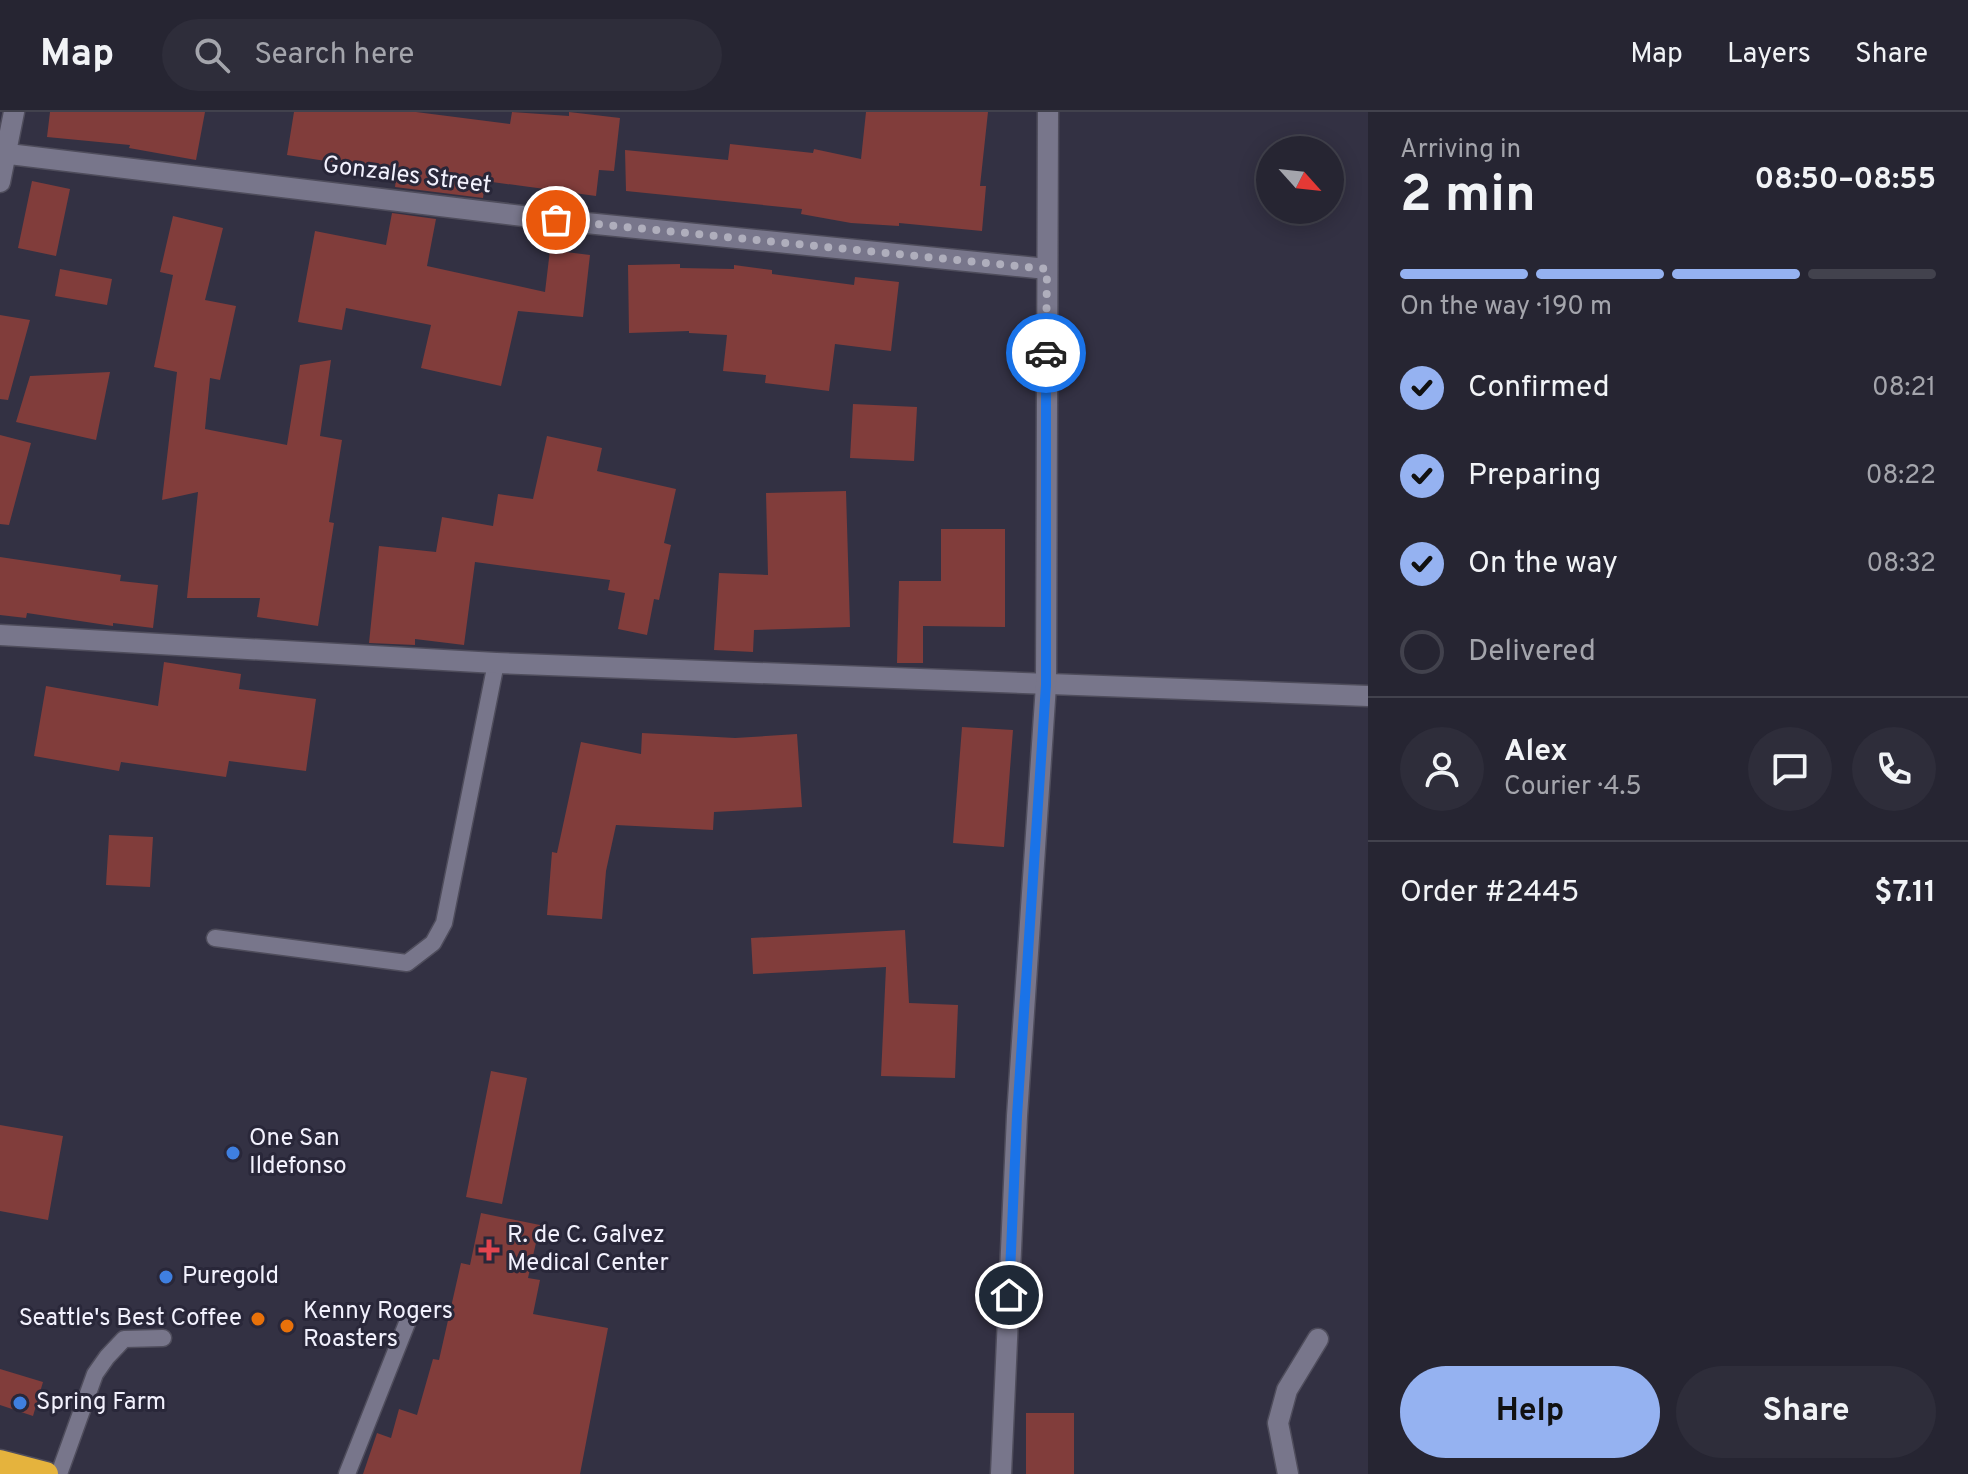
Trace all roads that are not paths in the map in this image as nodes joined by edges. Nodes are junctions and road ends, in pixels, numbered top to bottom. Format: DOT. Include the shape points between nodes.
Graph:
graph roads {
  1 [pos="14,112"];
  2 [pos="1048,112"];
  3 [pos="3,153"];
  4 [pos="0,182"];
  5 [pos="1047,269"];
  6 [pos="0,635"];
  7 [pos="496,663"];
  8 [pos="1046,685"];
  9 [pos="1368,696"];
  10 [pos="215,938"];
  11 [pos="409,1318"];
  12 [pos="163,1338"];
  13 [pos="1318,1339"];
  14 [pos="0,1462"];
  15 [pos="46,1474"];
  16 [pos="59,1474"];
  17 [pos="347,1474"];
  18 [pos="1001,1474"];
  19 [pos="1288,1474"];
  1 -- 3 [label="street"];
  2 -- 5 [label="street"];
  3 -- 4 [label="street"];
  3 -- 5 [label="street, Gonzales Street" via="556,220"];
  5 -- 8 [label="street"];
  6 -- 7 [label="street"];
  7 -- 8 [label="street"];
  7 -- 10 [label="lane" via="444,923 433,943 407,963"];
  8 -- 9 [label="street"];
  8 -- 18 [label="street" via="1017,1116"];
  11 -- 17 [label="lane"];
  12 -- 16 [label="lane" via="124,1339 107,1357 95,1374"];
  13 -- 19 [label="street" via="1287,1390 1278,1423"];
  14 -- 15 [label="highway"];
}
